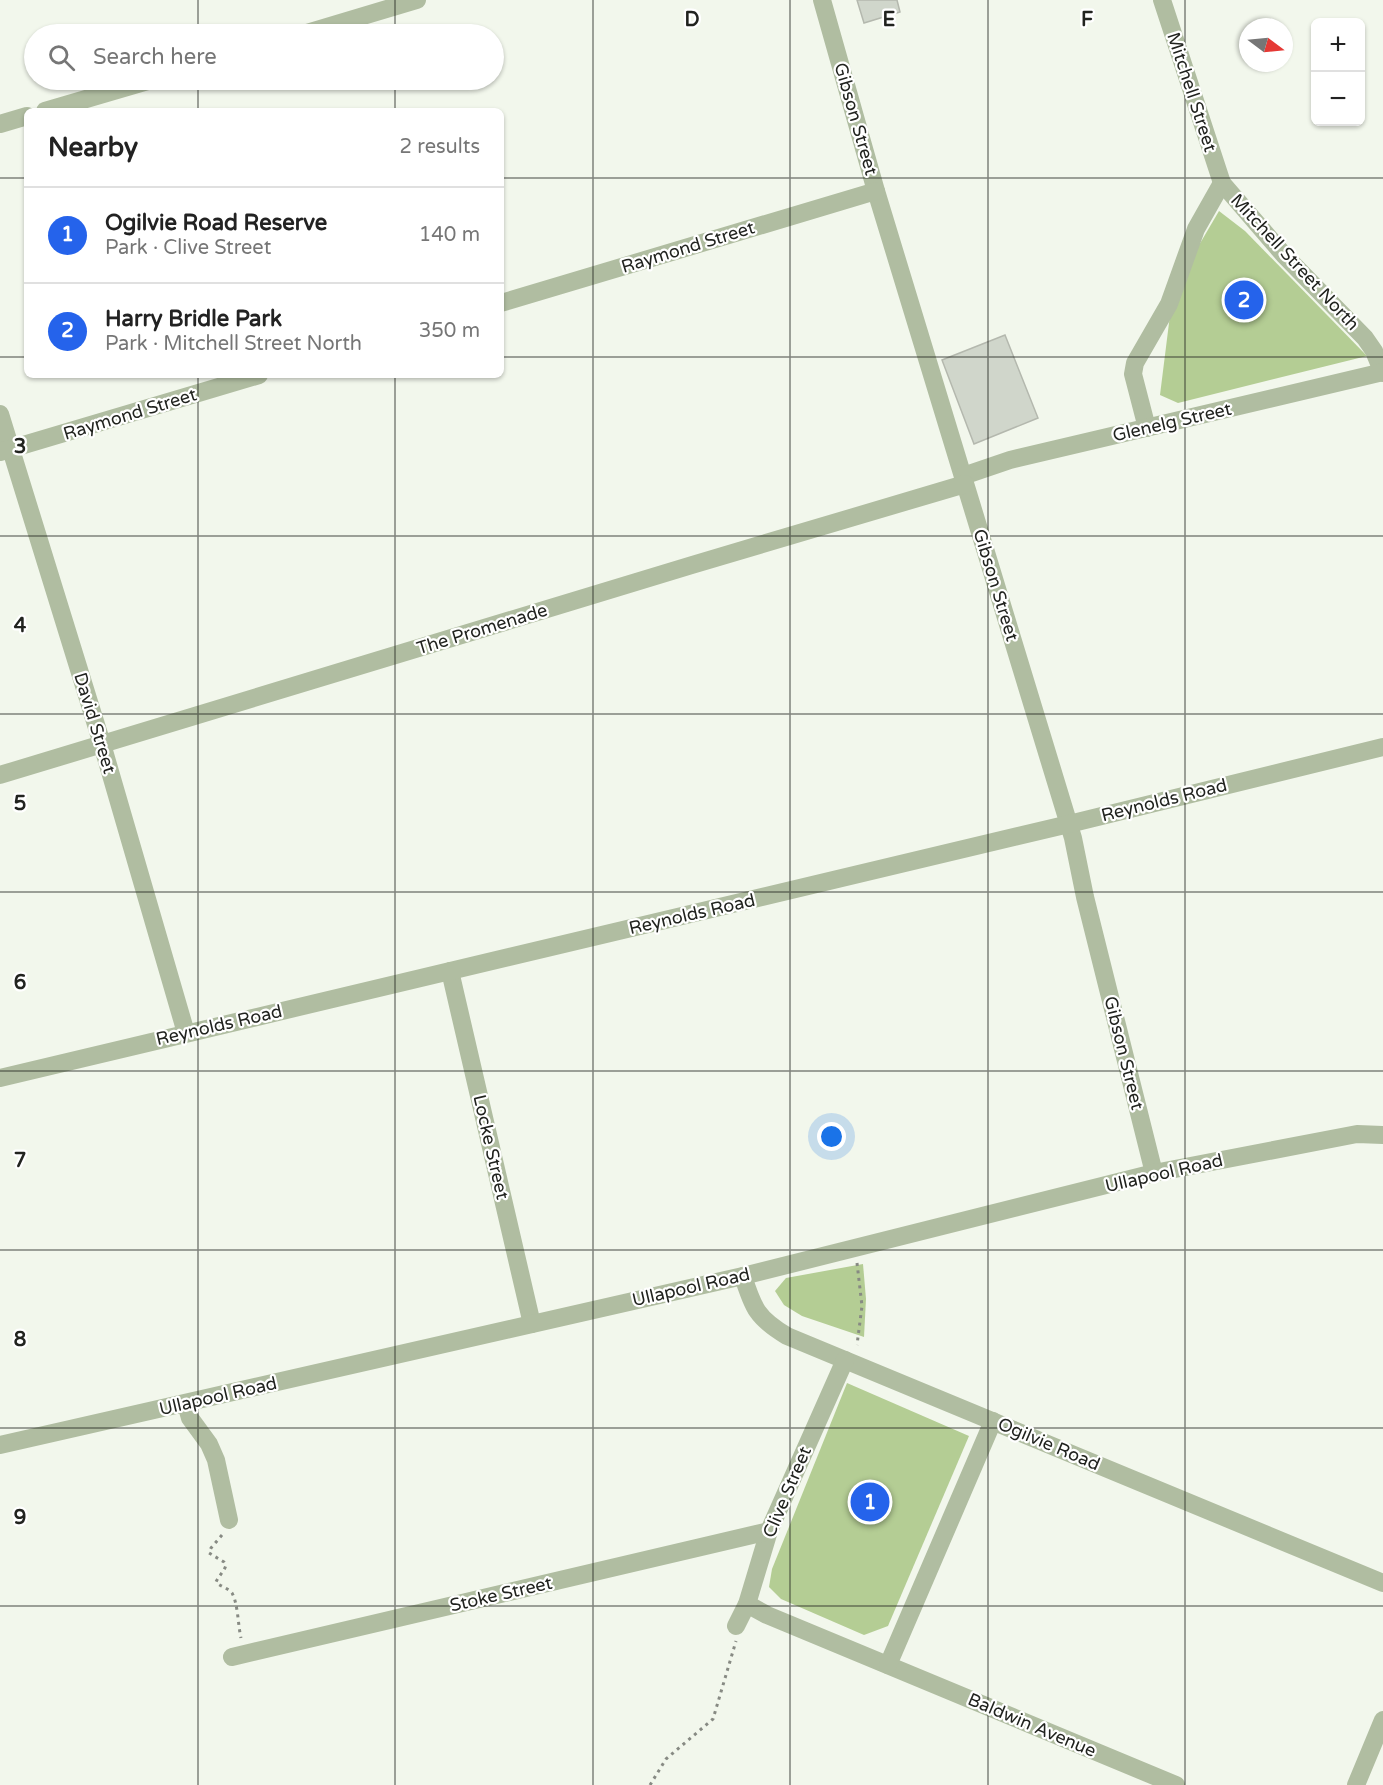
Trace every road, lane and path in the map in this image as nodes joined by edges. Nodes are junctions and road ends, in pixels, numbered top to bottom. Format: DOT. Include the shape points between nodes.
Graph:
graph roads {
  1 [pos="417,0"];
  2 [pos="822,0"];
  3 [pos="1162,0"];
  4 [pos="337,24"];
  5 [pos="117,90"];
  6 [pos="55,108"];
  7 [pos="24,117"];
  8 [pos="0,124"];
  9 [pos="1222,183"];
  10 [pos="876,191"];
  11 [pos="504,302"];
  12 [pos="1383,373"];
  13 [pos="249,378"];
  14 [pos="0,414"];
  15 [pos="1147,428"];
  16 [pos="5,451"];
  17 [pos="964,480"];
  18 [pos="102,744"];
  19 [pos="1383,747"];
  20 [pos="0,775"];
  21 [pos="1069,824"];
  22 [pos="450,971"];
  23 [pos="186,1033"];
  24 [pos="0,1078"];
  25 [pos="1383,1135"];
  26 [pos="1154,1173"];
  27 [pos="855,1248"];
  28 [pos="742,1276"];
  29 [pos="532,1324"];
  30 [pos="857,1345"];
  31 [pos="845,1360"];
  32 [pos="186,1404"];
  33 [pos="993,1421"];
  34 [pos="0,1445"];
  35 [pos="229,1520"];
  36 [pos="769,1532"];
  37 [pos="1383,1583"];
  38 [pos="747,1604"];
  39 [pos="736,1626"];
  40 [pos="232,1657"];
  41 [pos="888,1665"];
  42 [pos="1383,1720"];
  43 [pos="650,1785"];
  44 [pos="1176,1785"];
  45 [pos="1356,1785"];
  1 -- 4 [label="street"];
  2 -- 10 [label="street, Gibson Street"];
  3 -- 9 [label="street, Mitchell Street"];
  5 -- 6 [label="street"];
  7 -- 8 [label="street"];
  9 -- 12 [label="street, Mitchell Street North" via="1284,255 1365,338"];
  9 -- 15 [label="street" via="1196,229 1169,304 1135,363 1133,374"];
  10 -- 11 [label="street, Raymond Street"];
  10 -- 17 [label="street, Gibson Street"];
  12 -- 15 [label="street, Glenelg Street"];
  13 -- 16 [label="street, Raymond Street"];
  14 -- 16 [label="street, David Street"];
  15 -- 17 [label="street, Glenelg Street" via="1010,460"];
  16 -- 18 [label="street, David Street"];
  17 -- 18 [label="street, The Promenade"];
  17 -- 21 [label="street, Gibson Street"];
  18 -- 20 [label="street, The Promenade"];
  18 -- 23 [label="street, David Street"];
  19 -- 21 [label="street, Reynolds Road"];
  21 -- 22 [label="street, Reynolds Road"];
  21 -- 26 [label="street, Gibson Street"];
  22 -- 23 [label="street, Reynolds Road"];
  22 -- 29 [label="street, Locke Street"];
  23 -- 24 [label="street, Reynolds Road"];
  25 -- 26 [label="street, Ullapool Road" via="1357,1134"];
  26 -- 27 [label="street, Ullapool Road"];
  27 -- 28 [label="street, Ullapool Road"];
  27 -- 30 [label="path" via="862,1306"];
  28 -- 29 [label="street, Ullapool Road"];
  28 -- 31 [label="street, Ogilvie Road" via="754,1309 773,1327"];
  29 -- 32 [label="street, Ullapool Road"];
  31 -- 33 [label="street, Ogilvie Road"];
  31 -- 36 [label="street, Clive Street"];
  32 -- 34 [label="street, Ullapool Road"];
  32 -- 35 [label="street" via="190,1418 216,1460"];
  33 -- 37 [label="street, Ogilvie Road"];
  33 -- 41 [label="street"];
  36 -- 38 [label="street, Clive Street"];
  36 -- 40 [label="street, Stoke Street"];
  38 -- 39 [label="street, Clive Street"];
  38 -- 41 [label="street, Baldwin Avenue"];
  39 -- 43 [label="path" via="740,1630 713,1719 666,1759"];
  41 -- 44 [label="street, Baldwin Avenue"];
  42 -- 45 [label="street"];
}
